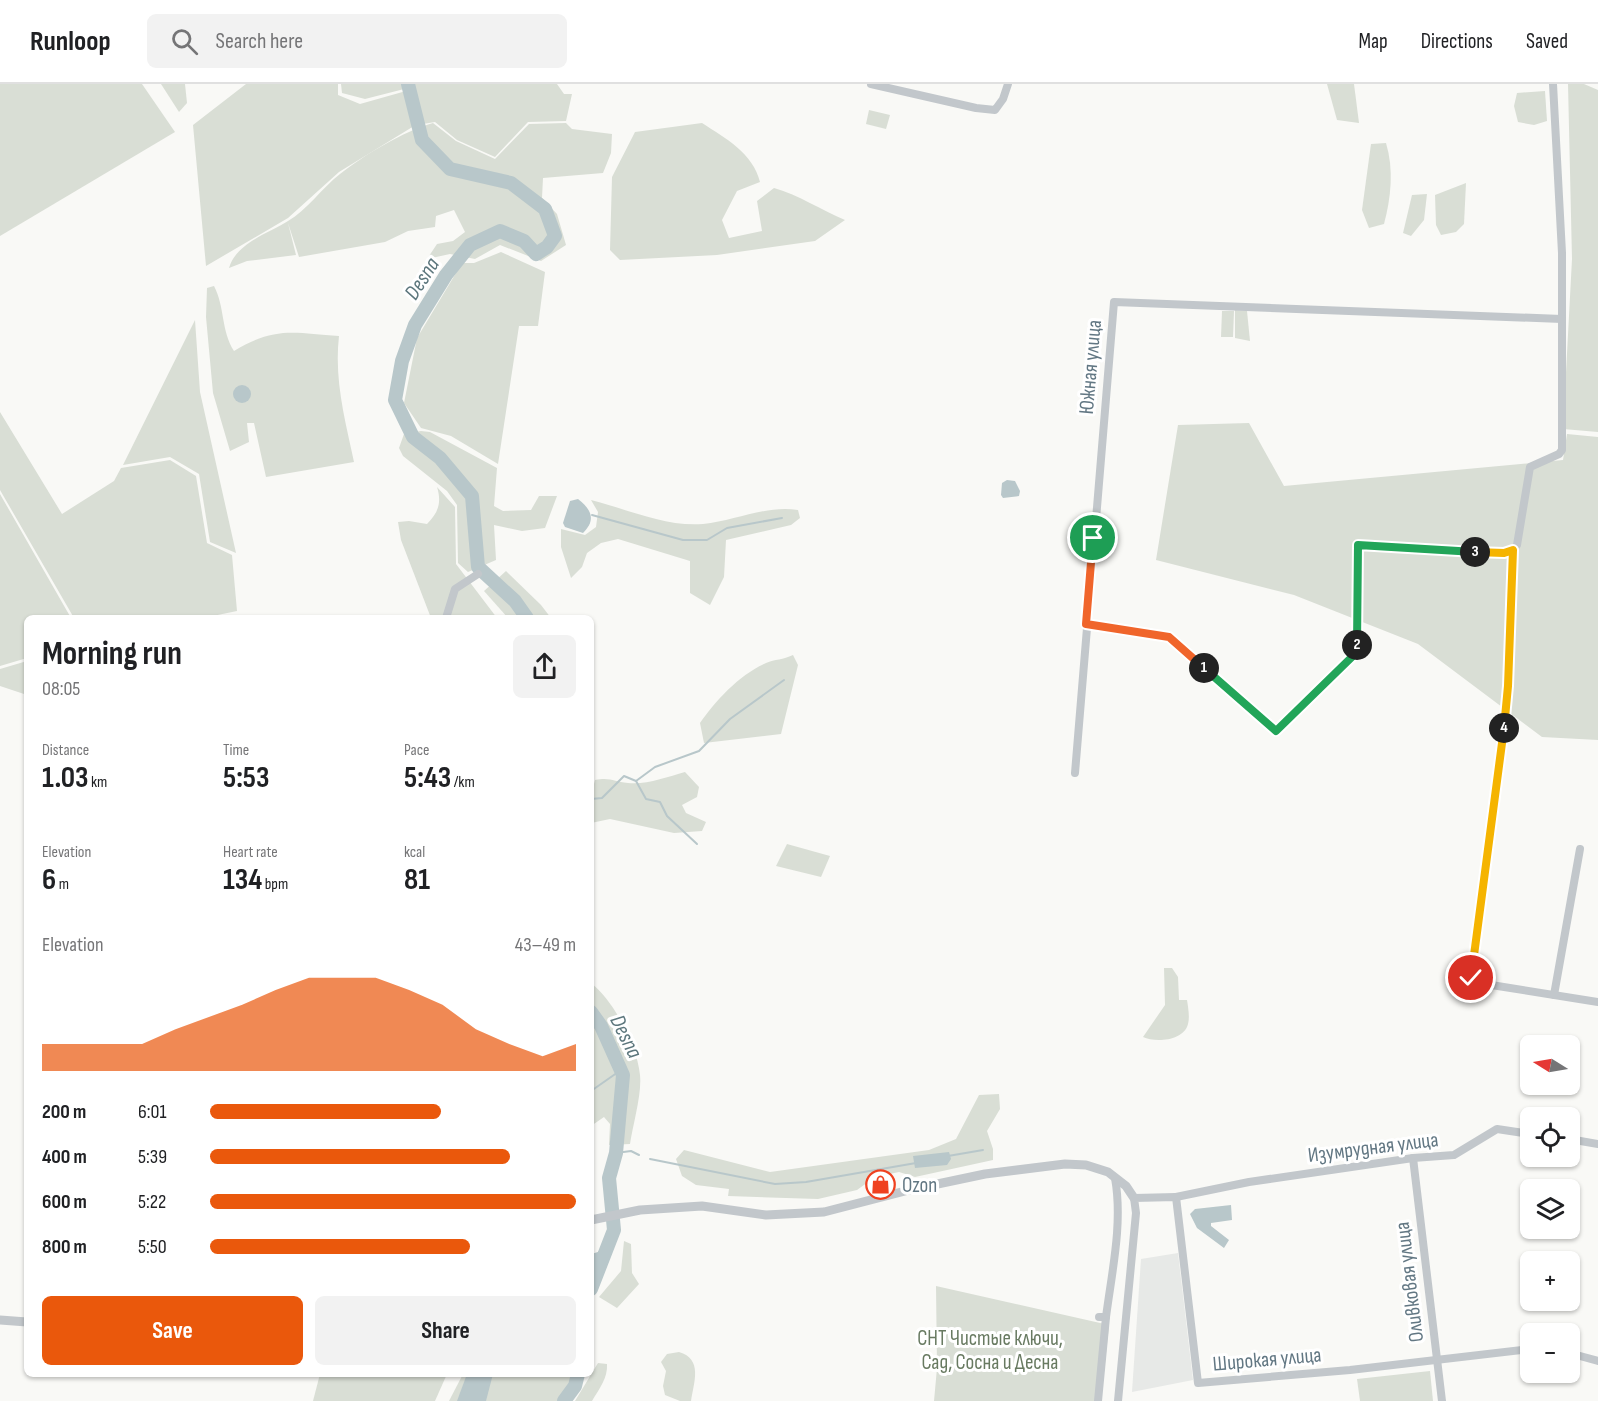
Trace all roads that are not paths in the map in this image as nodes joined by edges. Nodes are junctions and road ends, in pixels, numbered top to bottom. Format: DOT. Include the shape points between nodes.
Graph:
graph roads {
  1 [pos="870,84"];
  2 [pos="1008,84"];
  3 [pos="1553,84"];
  4 [pos="1562,319"];
  5 [pos="1513,550"];
  6 [pos="478,574"];
  7 [pos="447,615"];
  8 [pos="1086,624"];
  9 [pos="1075,773"];
  10 [pos="1580,849"];
  11 [pos="1554,995"];
  12 [pos="1598,1002"];
  13 [pos="1520,1132"];
  14 [pos="1580,1141"];
  15 [pos="1598,1144"];
  16 [pos="1413,1158"];
  17 [pos="1115,1178"];
  18 [pos="1176,1197"];
  19 [pos="1134,1198"];
  20 [pos="594,1219"];
  21 [pos="0,1320"];
  22 [pos="24,1322"];
  23 [pos="1520,1350"];
  24 [pos="1580,1356"];
  25 [pos="1437,1360"];
  26 [pos="1598,1361"];
  27 [pos="1098,1401"];
  28 [pos="1118,1401"];
  29 [pos="1442,1401"];
  1 -- 2 [label="street" via="995,110"];
  3 -- 4 [label="street"];
  4 -- 5 [label="street" via="1562,450 1530,467"];
  4 -- 8 [label="street, Южная улица" via="1114,302"];
  5 -- 8 [label="street" via="1492,554 1358,545 1357,652 1276,731 1169,637"];
  5 -- 11 [label="street" via="1506,710 1471,978 1485,984"];
  6 -- 7 [label="street" via="455,589"];
  8 -- 9 [label="street, Южная улица"];
  10 -- 11 [label="street"];
  11 -- 12 [label="street"];
  13 -- 16 [label="street, Изумрудная улица" via="1497,1129 1454,1155"];
  14 -- 15 [label="street"];
  16 -- 18 [label="street, Изумрудная улица"];
  16 -- 25 [label="street, Оливковая улица"];
  17 -- 19 [label="street"];
  17 -- 20 [label="street" via="1086,1165 1065,1164 986,1174 824,1212 766,1215 702,1206 640,1210"];
  17 -- 27 [label="street" via="1120,1202 1103,1317"];
  18 -- 19 [label="street"];
  18 -- 25 [label="street, Широкая улица" via="1198,1383"];
  19 -- 28 [label="street" via="1136,1213"];
  21 -- 22 [label="street"];
  23 -- 25 [label="street, Широкая улица"];
  24 -- 26 [label="street"];
  25 -- 29 [label="street, Оливковая улица"];
}
